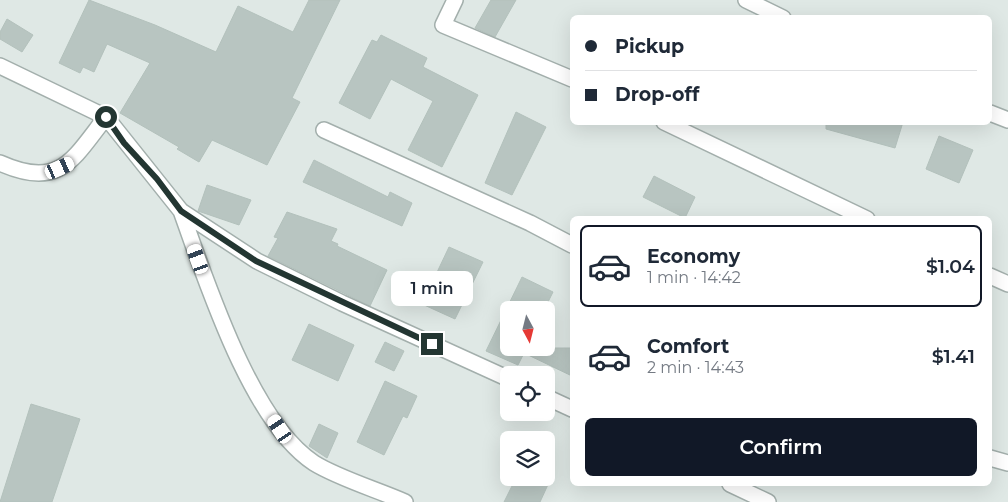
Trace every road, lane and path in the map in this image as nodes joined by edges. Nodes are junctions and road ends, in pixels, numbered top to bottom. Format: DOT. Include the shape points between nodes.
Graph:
graph roads {
  1 [pos="454,0"];
  2 [pos="746,0"];
  3 [pos="777,15"];
  4 [pos="0,66"];
  5 [pos="570,78"];
  6 [pos="992,114"];
  7 [pos="106,117"];
  8 [pos="1008,120"];
  9 [pos="670,125"];
  10 [pos="324,130"];
  11 [pos="0,163"];
  12 [pos="181,211"];
  13 [pos="861,216"];
  14 [pos="570,244"];
  15 [pos="992,277"];
  16 [pos="1008,284"];
  17 [pos="500,375"];
  18 [pos="555,401"];
  19 [pos="570,408"];
  20 [pos="992,459"];
  21 [pos="1008,464"];
  22 [pos="734,486"];
  23 [pos="405,502"];
  24 [pos="768,502"];
  1 -- 5 [label="street" via="442,25"];
  2 -- 3 [label="street"];
  4 -- 7 [label="street"];
  6 -- 8 [label="street"];
  7 -- 11 [label="street" via="69,163 56,169 31,173"];
  7 -- 12 [label="street"];
  9 -- 13 [label="street"];
  10 -- 14 [label="street"];
  12 -- 17 [label="street" via="256,261"];
  12 -- 23 [label="street" via="215,308 254,388 294,448 315,464"];
  15 -- 16 [label="street"];
  18 -- 19 [label="street"];
  20 -- 21 [label="street"];
  22 -- 24 [label="street"];
}
